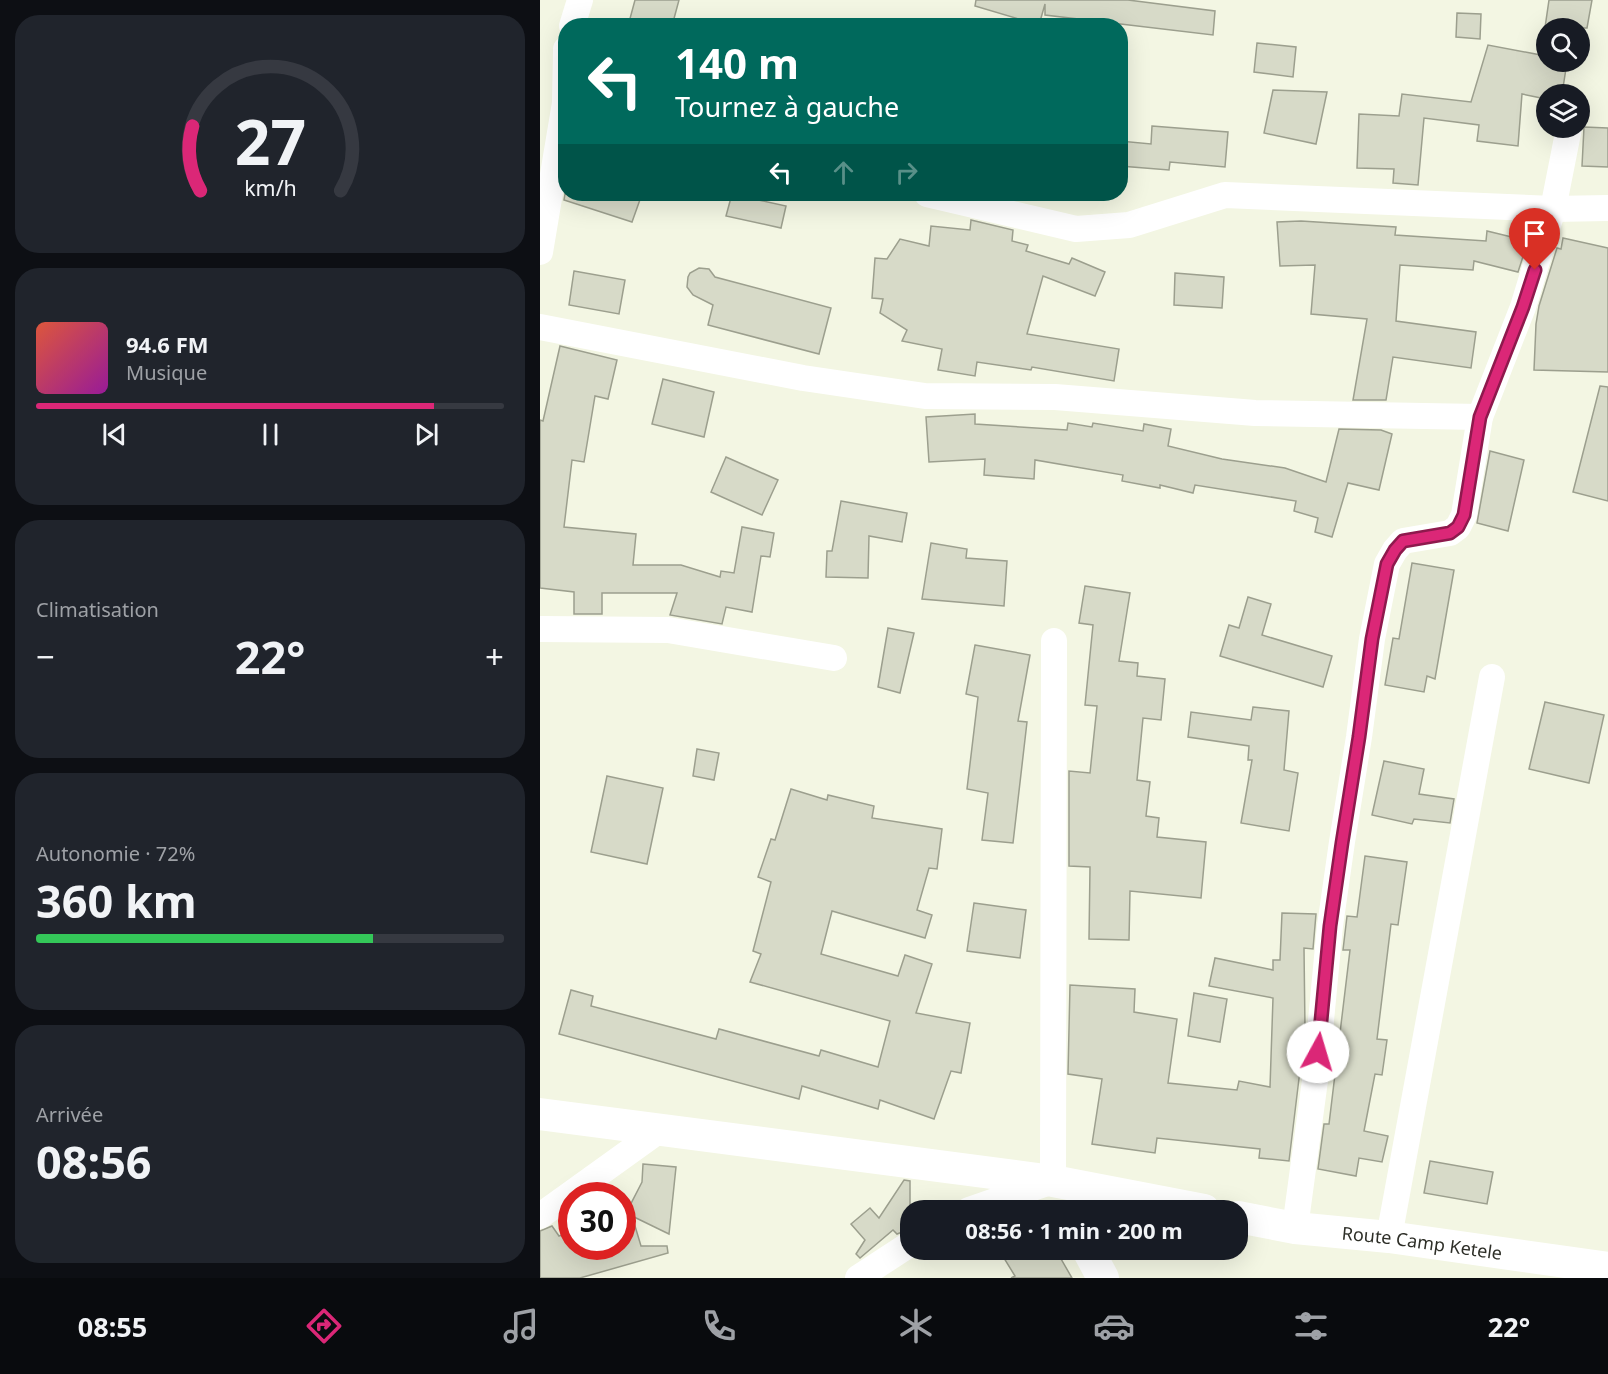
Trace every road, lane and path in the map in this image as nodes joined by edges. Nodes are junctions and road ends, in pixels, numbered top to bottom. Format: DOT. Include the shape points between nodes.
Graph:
graph roads {
  1 [pos="580,0"];
  2 [pos="574,18"];
  3 [pos="1567,138"];
  4 [pos="558,152"];
  5 [pos="957,201"];
  6 [pos="1608,208"];
  7 [pos="1553,209"];
  8 [pos="540,252"];
  9 [pos="540,327"];
  10 [pos="1480,417"];
  11 [pos="540,629"];
  12 [pos="1054,641"];
  13 [pos="834,658"];
  14 [pos="1492,677"];
  15 [pos="540,1114"];
  16 [pos="661,1129"];
  17 [pos="1053,1181"];
  18 [pos="998,1200"];
  19 [pos="1063,1200"];
  20 [pos="1152,1200"];
  21 [pos="540,1216"];
  22 [pos="1248,1219"];
  23 [pos="1295,1228"];
  24 [pos="1389,1237"];
  25 [pos="900,1251"];
  26 [pos="1093,1260"];
  27 [pos="1608,1268"];
  28 [pos="858,1278"];
  29 [pos="1103,1278"];
  1 -- 2 [label="street"];
  3 -- 7 [label="street"];
  4 -- 8 [label="street"];
  5 -- 7 [label="street" via="1076,229 1129,225 1224,195"];
  6 -- 7 [label="street"];
  7 -- 10 [label="street" via="1523,307"];
  9 -- 10 [label="street" via="803,378 925,396 1055,397 1255,413"];
  10 -- 23 [label="street" via="1464,515 1458,527 1450,533 1403,541 1387,564 1372,639 1332,915"];
  11 -- 13 [label="street" via="668,630"];
  12 -- 17 [label="street"];
  14 -- 24 [label="street"];
  15 -- 16 [label="street"];
  16 -- 17 [label="street"];
  16 -- 21 [label="street"];
  17 -- 18 [label="street"];
  17 -- 19 [label="street"];
  17 -- 20 [label="street"];
  22 -- 23 [label="street, Route Camp Ketele"];
  23 -- 24 [label="street, Route Camp Ketele"];
  24 -- 27 [label="street, Route Camp Ketele"];
  25 -- 28 [label="street"];
  26 -- 29 [label="street"];
}
